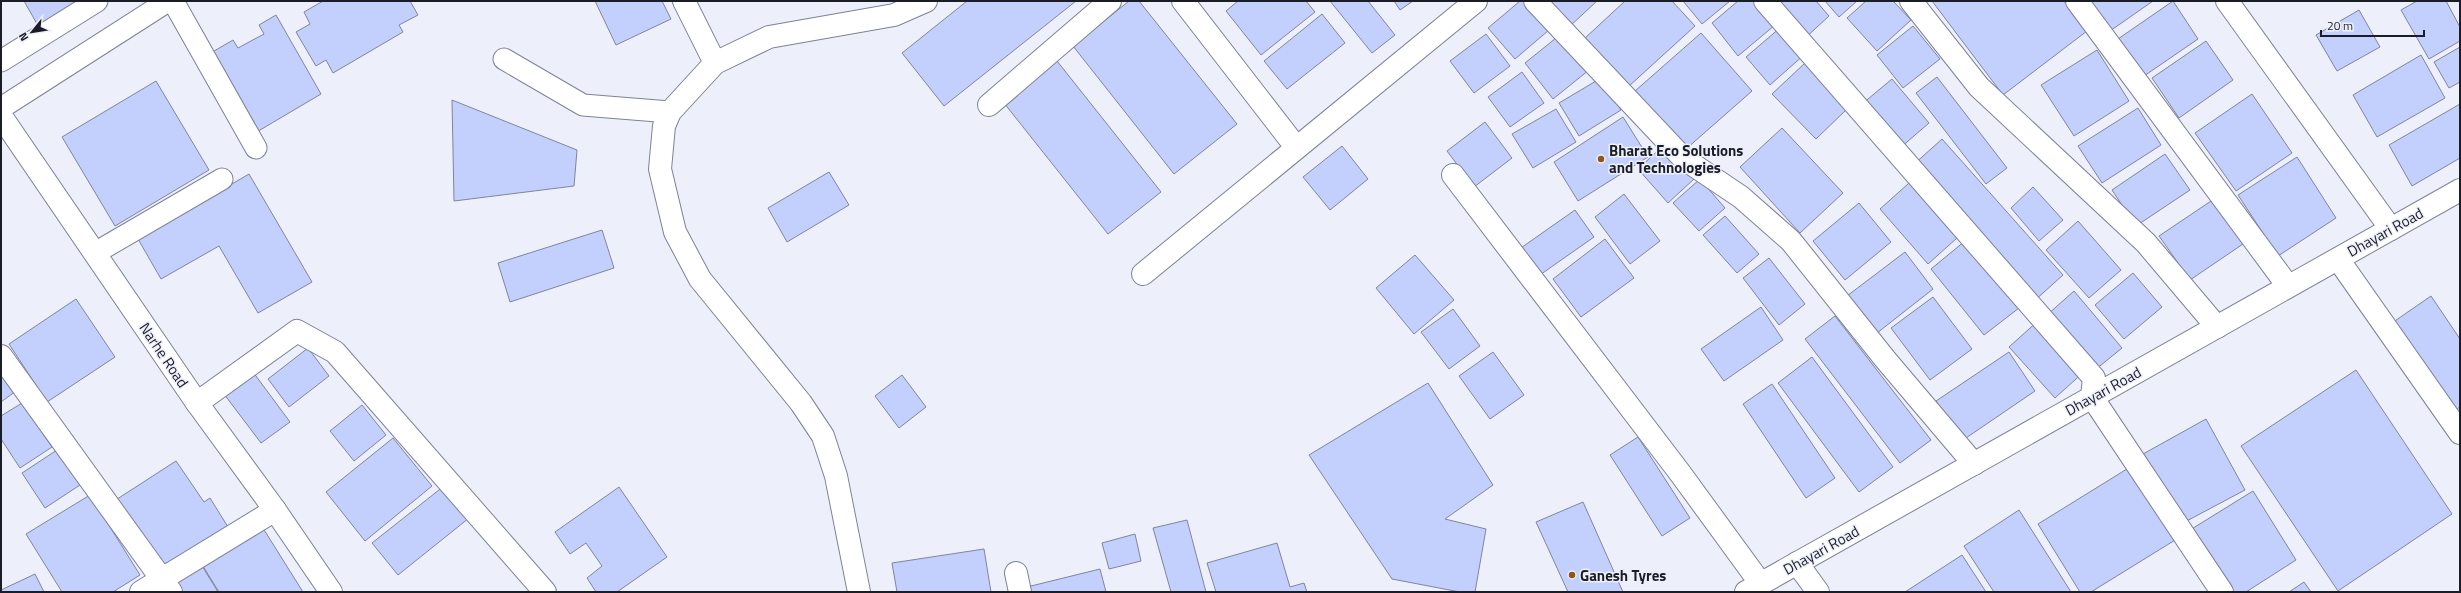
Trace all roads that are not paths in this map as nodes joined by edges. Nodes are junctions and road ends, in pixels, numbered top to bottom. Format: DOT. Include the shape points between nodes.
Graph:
graph roads {
  1 [pos="97,1"];
  2 [pos="168,1"];
  3 [pos="173,1"];
  4 [pos="684,1"];
  5 [pos="926,1"];
  6 [pos="1110,1"];
  7 [pos="1183,1"];
  8 [pos="1476,1"];
  9 [pos="1535,1"];
  10 [pos="1765,1"];
  11 [pos="1912,1"];
  12 [pos="2077,1"];
  13 [pos="2227,1"];
  14 [pos="504,59"];
  15 [pos="1,61"];
  16 [pos="715,63"];
  17 [pos="989,104"];
  18 [pos="1,108"];
  19 [pos="670,112"];
  20 [pos="1,116"];
  21 [pos="1296,147"];
  22 [pos="256,148"];
  23 [pos="1453,175"];
  24 [pos="222,179"];
  25 [pos="2460,190"];
  26 [pos="2391,229"];
  27 [pos="95,253"];
  28 [pos="2338,259"];
  29 [pos="1143,274"];
  30 [pos="2288,286"];
  31 [pos="2217,327"];
  32 [pos="1,356"];
  33 [pos="2092,397"];
  34 [pos="197,403"];
  35 [pos="2460,433"];
  36 [pos="1974,464"];
  37 [pos="275,510"];
  38 [pos="1797,564"];
  39 [pos="166,586"];
  40 [pos="1754,588"];
  41 [pos="141,592"];
  42 [pos="331,592"];
  43 [pos="545,592"];
  44 [pos="859,592"];
  45 [pos="1818,592"];
  46 [pos="2222,592"];
  1 -- 15 [label="lane"];
  2 -- 18 [label="lane"];
  3 -- 22 [label="lane"];
  4 -- 16 [label="street"];
  5 -- 16 [label="street" via="894,15 769,37"];
  6 -- 17 [label="street"];
  7 -- 21 [label="street"];
  8 -- 21 [label="street"];
  9 -- 36 [label="street" via="1683,158 1741,197 1791,241 1885,359"];
  10 -- 33 [label="street" via="2094,378"];
  11 -- 31 [label="street" via="1979,87 2146,243"];
  12 -- 30 [label="street"];
  13 -- 26 [label="street"];
  14 -- 19 [label="lane" via="583,105"];
  16 -- 19 [label="street"];
  19 -- 44 [label="street" via="664,126 660,169 675,232 700,279 801,403 823,436 836,476"];
  20 -- 27 [label="street, Narhe Road"];
  21 -- 29 [label="street"];
  23 -- 40 [label="street" via="1675,466"];
  24 -- 27 [label="lane"];
  25 -- 26 [label="street, Dhayari Road"];
  26 -- 28 [label="street, Dhayari Road"];
  27 -- 34 [label="street, Narhe Road"];
  28 -- 30 [label="street, Dhayari Road"];
  28 -- 35 [label="street"];
  30 -- 31 [label="street, Dhayari Road"];
  31 -- 33 [label="street, Dhayari Road"];
  32 -- 39 [label="street"];
  33 -- 36 [label="street, Dhayari Road"];
  33 -- 46 [label="street"];
  34 -- 37 [label="street, Narhe Road"];
  34 -- 43 [label="street" via="297,331 335,352"];
  36 -- 38 [label="street, Dhayari Road"];
  37 -- 39 [label="street"];
  37 -- 42 [label="street, Narhe Road"];
  38 -- 40 [label="street, Dhayari Road"];
  38 -- 45 [label="street"];
  39 -- 41 [label="street"];
}
